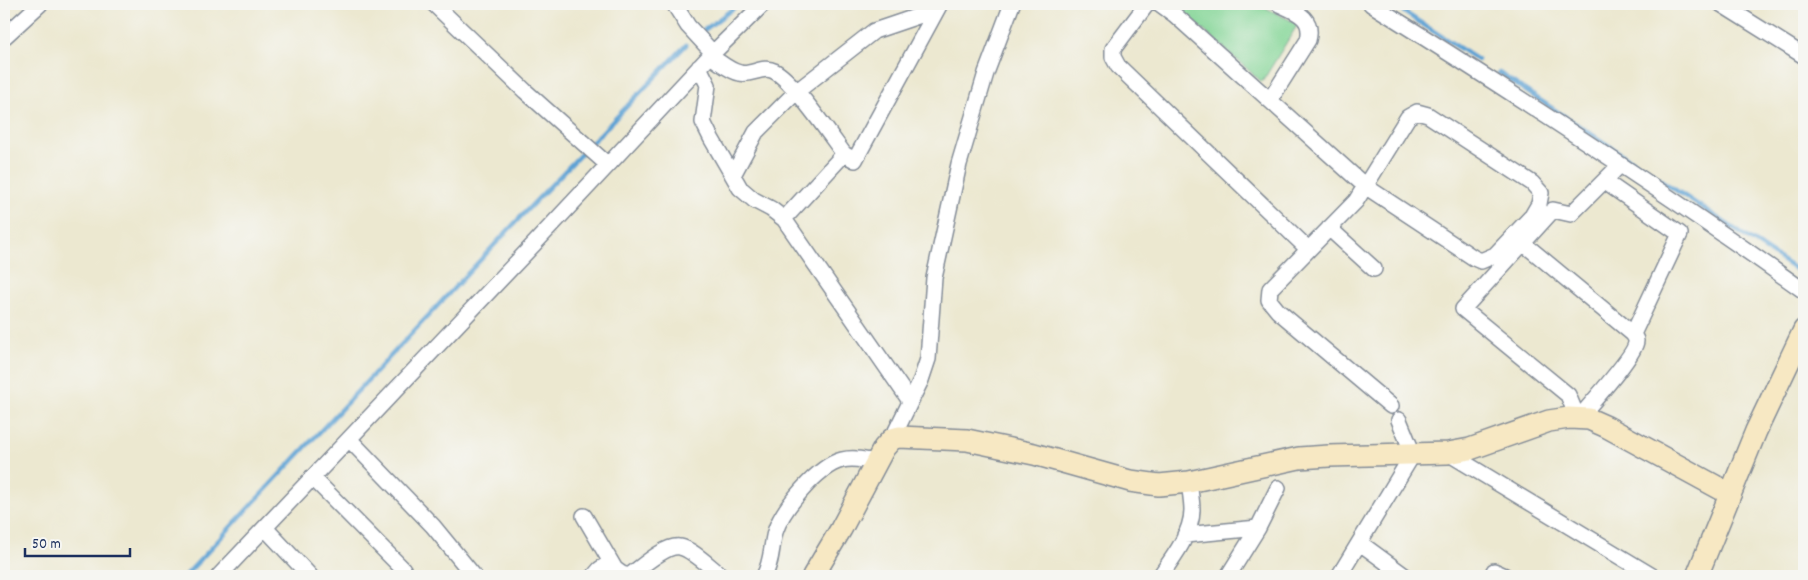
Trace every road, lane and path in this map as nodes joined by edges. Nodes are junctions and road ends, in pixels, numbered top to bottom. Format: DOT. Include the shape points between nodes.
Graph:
graph roads {
  1 [pos="40,4"];
  2 [pos="434,4"];
  3 [pos="674,4"];
  4 [pos="763,4"];
  5 [pos="1012,4"];
  6 [pos="1147,4"];
  7 [pos="1160,4"];
  8 [pos="1279,4"];
  9 [pos="1371,4"];
  10 [pos="1721,4"];
  11 [pos="938,7"];
  12 [pos="4,37"];
  13 [pos="1804,56"];
  14 [pos="707,58"];
  15 [pos="796,92"];
  16 [pos="1270,100"];
  17 [pos="844,154"];
  18 [pos="608,165"];
  19 [pos="1620,165"];
  20 [pos="733,175"];
  21 [pos="1604,181"];
  22 [pos="1365,186"];
  23 [pos="784,219"];
  24 [pos="1328,228"];
  25 [pos="1523,243"];
  26 [pos="1308,249"];
  27 [pos="1374,269"];
  28 [pos="1804,292"];
  29 [pos="1804,330"];
  30 [pos="1633,334"];
  31 [pos="910,401"];
  32 [pos="1391,406"];
  33 [pos="1578,419"];
  34 [pos="1399,420"];
  35 [pos="892,439"];
  36 [pos="349,440"];
  37 [pos="1448,453"];
  38 [pos="1413,454"];
  39 [pos="876,462"];
  40 [pos="312,477"];
  41 [pos="1189,482"];
  42 [pos="1278,488"];
  43 [pos="1730,494"];
  44 [pos="584,516"];
  45 [pos="265,528"];
  46 [pos="1258,528"];
  47 [pos="1185,535"];
  48 [pos="1360,543"];
  49 [pos="611,562"];
  50 [pos="403,569"];
  51 [pos="219,576"];
  52 [pos="310,576"];
  53 [pos="474,576"];
  54 [pos="594,576"];
  55 [pos="722,576"];
  56 [pos="764,576"];
  57 [pos="813,576"];
  58 [pos="1160,576"];
  59 [pos="1228,576"];
  60 [pos="1339,576"];
  61 [pos="1405,576"];
  62 [pos="1652,576"];
  63 [pos="1697,576"];
  1 -- 12 [label="street"];
  2 -- 18 [label="street"];
  3 -- 14 [label="street"];
  4 -- 14 [label="street"];
  5 -- 31 [label="street" via="986,73 959,164 934,278 928,359"];
  6 -- 26 [label="street" via="1113,49 1118,66"];
  7 -- 16 [label="street"];
  8 -- 16 [label="street" via="1301,15 1310,30 1308,40"];
  9 -- 19 [label="street"];
  10 -- 13 [label="street"];
  11 -- 15 [label="street" via="874,31"];
  11 -- 17 [label="street" via="855,160"];
  14 -- 15 [label="street" via="739,73 773,70"];
  14 -- 18 [label="street"];
  14 -- 20 [label="street" via="708,85 703,122"];
  15 -- 17 [label="street"];
  15 -- 20 [label="street" via="762,124"];
  16 -- 22 [label="street"];
  17 -- 23 [label="street"];
  18 -- 36 [label="street"];
  19 -- 21 [label="street"];
  19 -- 28 [label="street"];
  20 -- 23 [label="street" via="740,188"];
  21 -- 25 [label="street" via="1571,214 1553,210"];
  21 -- 30 [label="street" via="1680,234"];
  22 -- 22 [label="street" via="1408,117 1417,112 1428,115 1541,192 1532,216 1495,255 1481,261"];
  22 -- 24 [label="street" via="1356,200"];
  23 -- 31 [label="street"];
  24 -- 26 [label="street"];
  24 -- 27 [label="street"];
  25 -- 30 [label="street"];
  25 -- 33 [label="street" via="1463,309 1568,395"];
  26 -- 32 [label="street" via="1270,289 1269,300"];
  29 -- 43 [label="street"];
  30 -- 33 [label="street" via="1636,341 1633,350"];
  31 -- 35 [label="street"];
  33 -- 37 [label="street" via="1549,421 1470,449"];
  33 -- 43 [label="street" via="1589,419 1607,426"];
  34 -- 38 [label="street"];
  35 -- 39 [label="street"];
  35 -- 41 [label="street" via="967,440 1034,454 1130,481 1159,485"];
  36 -- 40 [label="street"];
  36 -- 53 [label="street" via="434,526"];
  37 -- 38 [label="street"];
  37 -- 62 [label="street"];
  38 -- 41 [label="street" via="1300,458"];
  38 -- 48 [label="street"];
  39 -- 56 [label="street" via="854,458 840,460 801,491 788,506 776,530"];
  39 -- 57 [label="street"];
  40 -- 45 [label="street"];
  40 -- 50 [label="street"];
  41 -- 47 [label="street" via="1192,509"];
  42 -- 46 [label="street"];
  43 -- 63 [label="street"];
  44 -- 49 [label="street"];
  45 -- 51 [label="street"];
  45 -- 52 [label="street"];
  46 -- 47 [label="street"];
  46 -- 59 [label="street"];
  47 -- 58 [label="street"];
  48 -- 60 [label="street"];
  48 -- 61 [label="street"];
  49 -- 54 [label="street"];
  49 -- 55 [label="street" via="615,569 629,576 663,551 681,547"];
}
